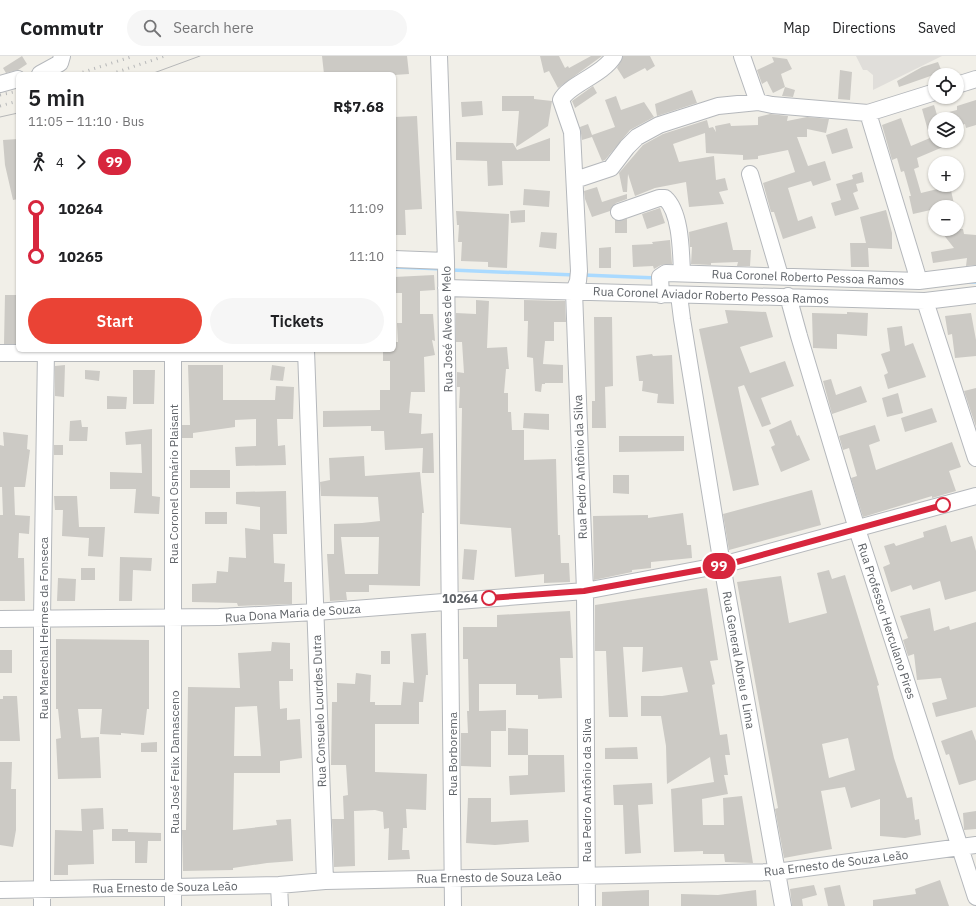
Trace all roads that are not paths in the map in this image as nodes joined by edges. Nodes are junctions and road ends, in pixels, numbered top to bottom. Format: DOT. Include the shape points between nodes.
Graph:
graph roads {
  1 [pos="439,56"];
  2 [pos="614,56"];
  3 [pos="742,56"];
  4 [pos="61,60"];
  5 [pos="43,72"];
  6 [pos="976,79"];
  7 [pos="16,80"];
  8 [pos="964,83"];
  9 [pos="0,84"];
  10 [pos="928,94"];
  11 [pos="758,102"];
  12 [pos="868,113"];
  13 [pos="750,174"];
  14 [pos="575,180"];
  15 [pos="618,212"];
  16 [pos="396,260"];
  17 [pos="446,273"];
  18 [pos="682,273"];
  19 [pos="976,274"];
  20 [pos="780,276"];
  21 [pos="577,281"];
  22 [pos="919,281"];
  23 [pos="660,286"];
  24 [pos="679,295"];
  25 [pos="976,295"];
  26 [pos="788,296"];
  27 [pos="925,301"];
  28 [pos="23,352"];
  29 [pos="46,352"];
  30 [pos="173,352"];
  31 [pos="306,352"];
  32 [pos="0,353"];
  33 [pos="976,458"];
  34 [pos="976,496"];
  35 [pos="857,530"];
  36 [pos="722,566"];
  37 [pos="584,591"];
  38 [pos="451,601"];
  39 [pos="316,612"];
  40 [pos="42,618"];
  41 [pos="174,618"];
  42 [pos="0,619"];
  43 [pos="976,845"];
  44 [pos="960,847"];
  45 [pos="776,872"];
  46 [pos="587,876"];
  47 [pos="452,878"];
  48 [pos="325,881"];
  49 [pos="279,885"];
  50 [pos="174,887"];
  51 [pos="0,890"];
  52 [pos="42,890"];
  53 [pos="976,898"];
  54 [pos="42,906"];
  55 [pos="173,906"];
  56 [pos="280,906"];
  57 [pos="453,906"];
  58 [pos="587,906"];
  59 [pos="783,906"];
  1 -- 17 [label="street, Rua José Alves de Melo"];
  2 -- 14 [label="street, Rua Pedro Antônio da Silva" via="603,68 566,93 561,100 572,132"];
  3 -- 11 [label="street"];
  4 -- 5 [label="street"];
  6 -- 8 [label="street"];
  7 -- 9 [label="street"];
  10 -- 12 [label="street"];
  11 -- 12 [label="street"];
  11 -- 14 [label="street" via="718,106 659,125 638,137 611,168"];
  12 -- 22 [label="street"];
  13 -- 20 [label="street"];
  14 -- 21 [label="street, Rua Pedro Antônio da Silva"];
  15 -- 18 [label="street" via="666,198 674,211 682,250"];
  16 -- 17 [label="street"];
  17 -- 21 [label="street, Rua Coronel Aviador Roberto Pessoa Ramos"];
  17 -- 38 [label="street, Rua José Alves de Melo"];
  18 -- 20 [label="street, Rua Coronel Roberto Pessoa Ramos"];
  18 -- 23 [label="street, Rua Coronel Roberto Pessoa Ramos" via="666,273"];
  19 -- 22 [label="street, Rua Coronel Roberto Pessoa Ramos"];
  20 -- 22 [label="street, Rua Coronel Roberto Pessoa Ramos"];
  21 -- 23 [label="street, Rua Coronel Aviador Roberto Pessoa Ramos"];
  21 -- 37 [label="street, Rua Pedro Antônio da Silva"];
  23 -- 24 [label="street, Rua Coronel Aviador Roberto Pessoa Ramos"];
  24 -- 26 [label="street, Rua Coronel Aviador Roberto Pessoa Ramos"];
  24 -- 36 [label="street, Rua General Abreu e Lima"];
  25 -- 27 [label="street, Rua Coronel Aviador Roberto Pessoa Ramos"];
  26 -- 27 [label="street, Rua Coronel Aviador Roberto Pessoa Ramos"];
  26 -- 35 [label="street, Rua Professor Herculano Pires"];
  27 -- 33 [label="street"];
  28 -- 32 [label="street"];
  29 -- 40 [label="street, Rua Marechal Hermes da Fonseca"];
  30 -- 41 [label="street, Rua Coronel Osmário Plaisant"];
  31 -- 39 [label="street, Rua Consuelo Lourdes Dutra"];
  34 -- 35 [label="street, Rua Dona Maria de Souza"];
  35 -- 36 [label="street, Rua Dona Maria de Souza"];
  35 -- 44 [label="street, Rua Professor Herculano Pires"];
  36 -- 37 [label="street, Rua Dona Maria de Souza"];
  36 -- 45 [label="street, Rua General Abreu e Lima"];
  37 -- 38 [label="street, Rua Dona Maria de Souza"];
  37 -- 46 [label="street, Rua Pedro Antônio da Silva"];
  38 -- 39 [label="street, Rua Dona Maria de Souza"];
  38 -- 47 [label="street, Rua Borborema"];
  39 -- 41 [label="street, Rua Dona Maria de Souza"];
  39 -- 48 [label="street, Rua Consuelo Lourdes Dutra"];
  40 -- 41 [label="street, Rua Dona Maria de Souza"];
  40 -- 42 [label="street, Rua Dona Maria de Souza"];
  40 -- 52 [label="street, Rua Marechal Hermes da Fonseca"];
  41 -- 50 [label="street, Rua José Felix Damasceno"];
  43 -- 44 [label="street, Rua Ernesto de Souza Leão"];
  44 -- 45 [label="street, Rua Ernesto de Souza Leão"];
  44 -- 53 [label="street, Rua Professor Herculano Pires"];
  45 -- 46 [label="street, Rua Ernesto de Souza Leão"];
  45 -- 59 [label="street, Rua General Abreu e Lima"];
  46 -- 47 [label="street, Rua Ernesto de Souza Leão"];
  46 -- 58 [label="street, Rua Pedro Antônio da Silva"];
  47 -- 48 [label="street, Rua Ernesto de Souza Leão"];
  47 -- 57 [label="street, Rua Borborema"];
  48 -- 49 [label="street, Rua Ernesto de Souza Leão"];
  49 -- 50 [label="street, Rua Ernesto de Souza Leão"];
  49 -- 56 [label="street"];
  50 -- 52 [label="street, Rua Ernesto de Souza Leão"];
  50 -- 55 [label="street, Rua José Felix Damasceno"];
  51 -- 52 [label="street, Rua Ernesto de Souza Leão"];
  52 -- 54 [label="street, Rua Marechal Hermes da Fonseca"];
}
